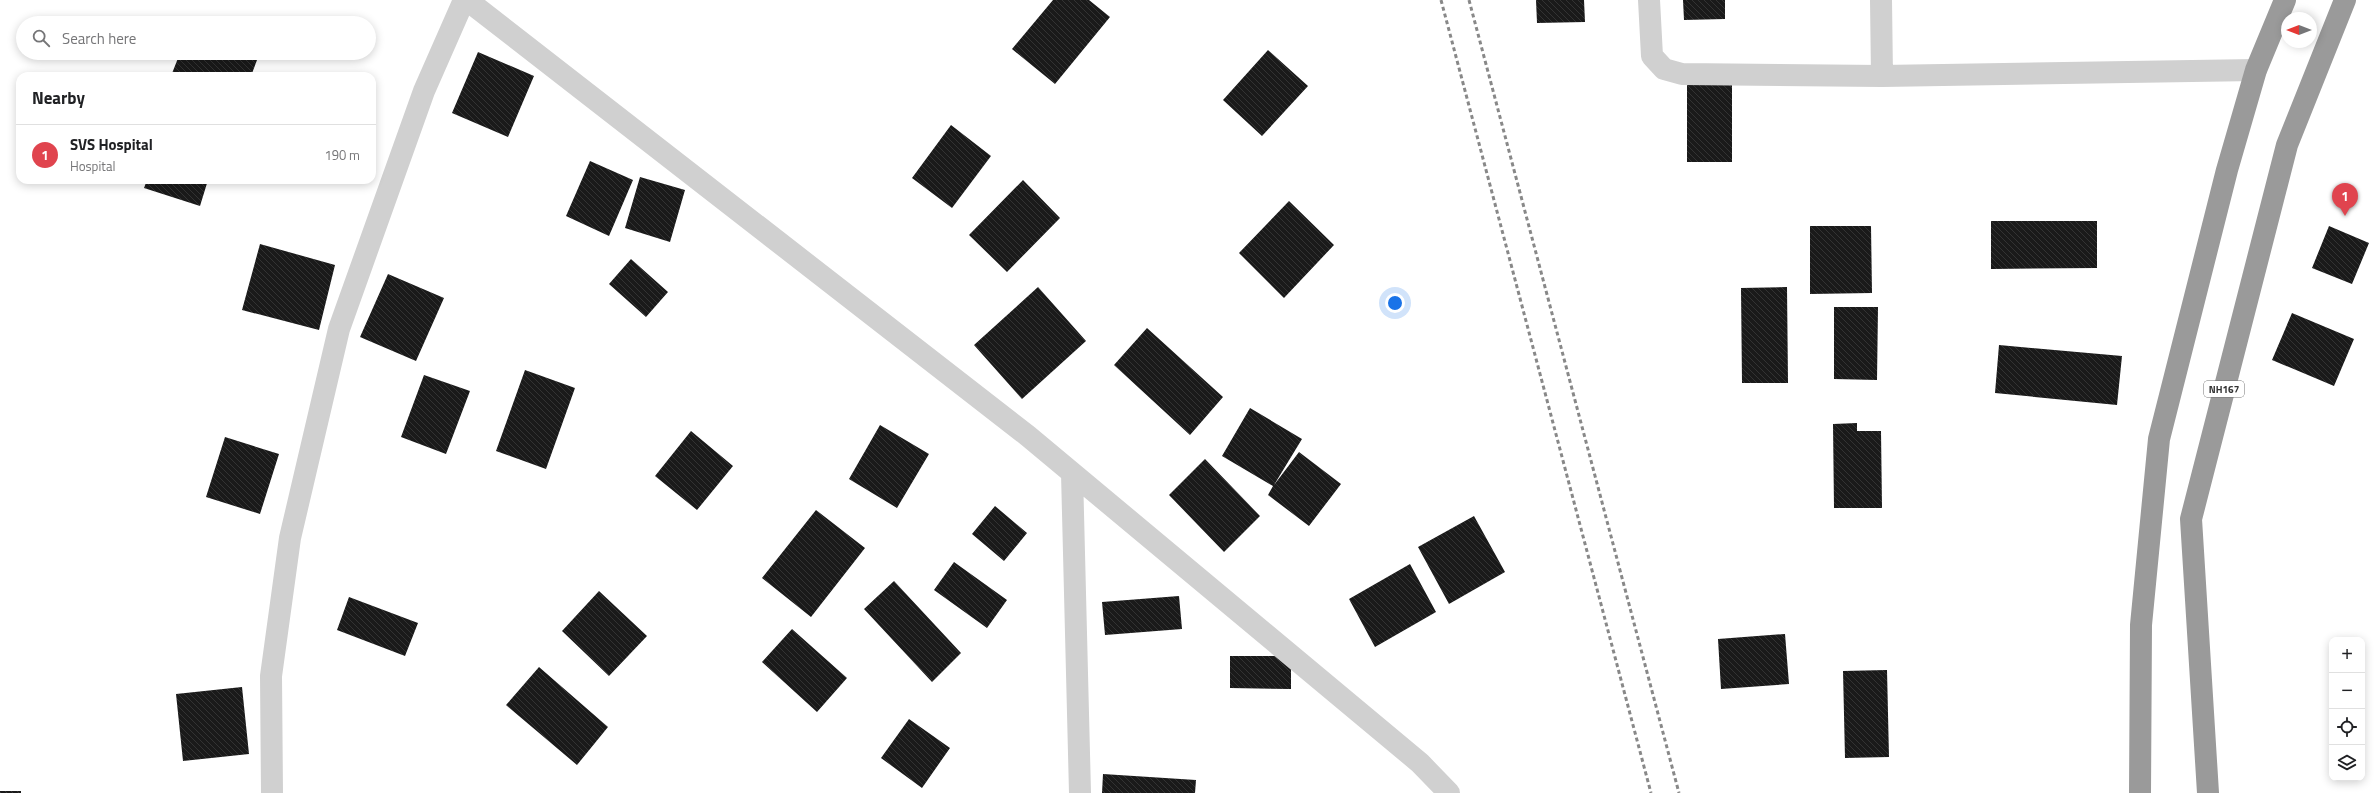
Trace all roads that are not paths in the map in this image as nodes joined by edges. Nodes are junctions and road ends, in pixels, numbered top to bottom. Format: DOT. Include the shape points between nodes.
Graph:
graph roads {
  1 [pos="464,0"];
  2 [pos="467,0"];
  3 [pos="1649,0"];
  4 [pos="1881,0"];
  5 [pos="2286,0"];
  6 [pos="2345,0"];
  7 [pos="2256,70"];
  8 [pos="1882,76"];
  9 [pos="1072,473"];
  10 [pos="1439,788"];
  11 [pos="272,793"];
  12 [pos="1080,793"];
  13 [pos="2140,793"];
  14 [pos="2208,793"];
  1 -- 11 [label="street" via="424,91 338,337 290,538 271,676"];
  2 -- 9 [label="street"];
  3 -- 8 [label="street" via="1652,56 1664,69 1682,74"];
  4 -- 8 [label="street"];
  5 -- 7 [label="highway"];
  6 -- 14 [label="highway, NH167" via="2287,145 2191,518"];
  7 -- 8 [label="street"];
  7 -- 13 [label="highway" via="2227,170 2159,439 2141,625"];
  9 -- 10 [label="street"];
  9 -- 12 [label="street"];
}
